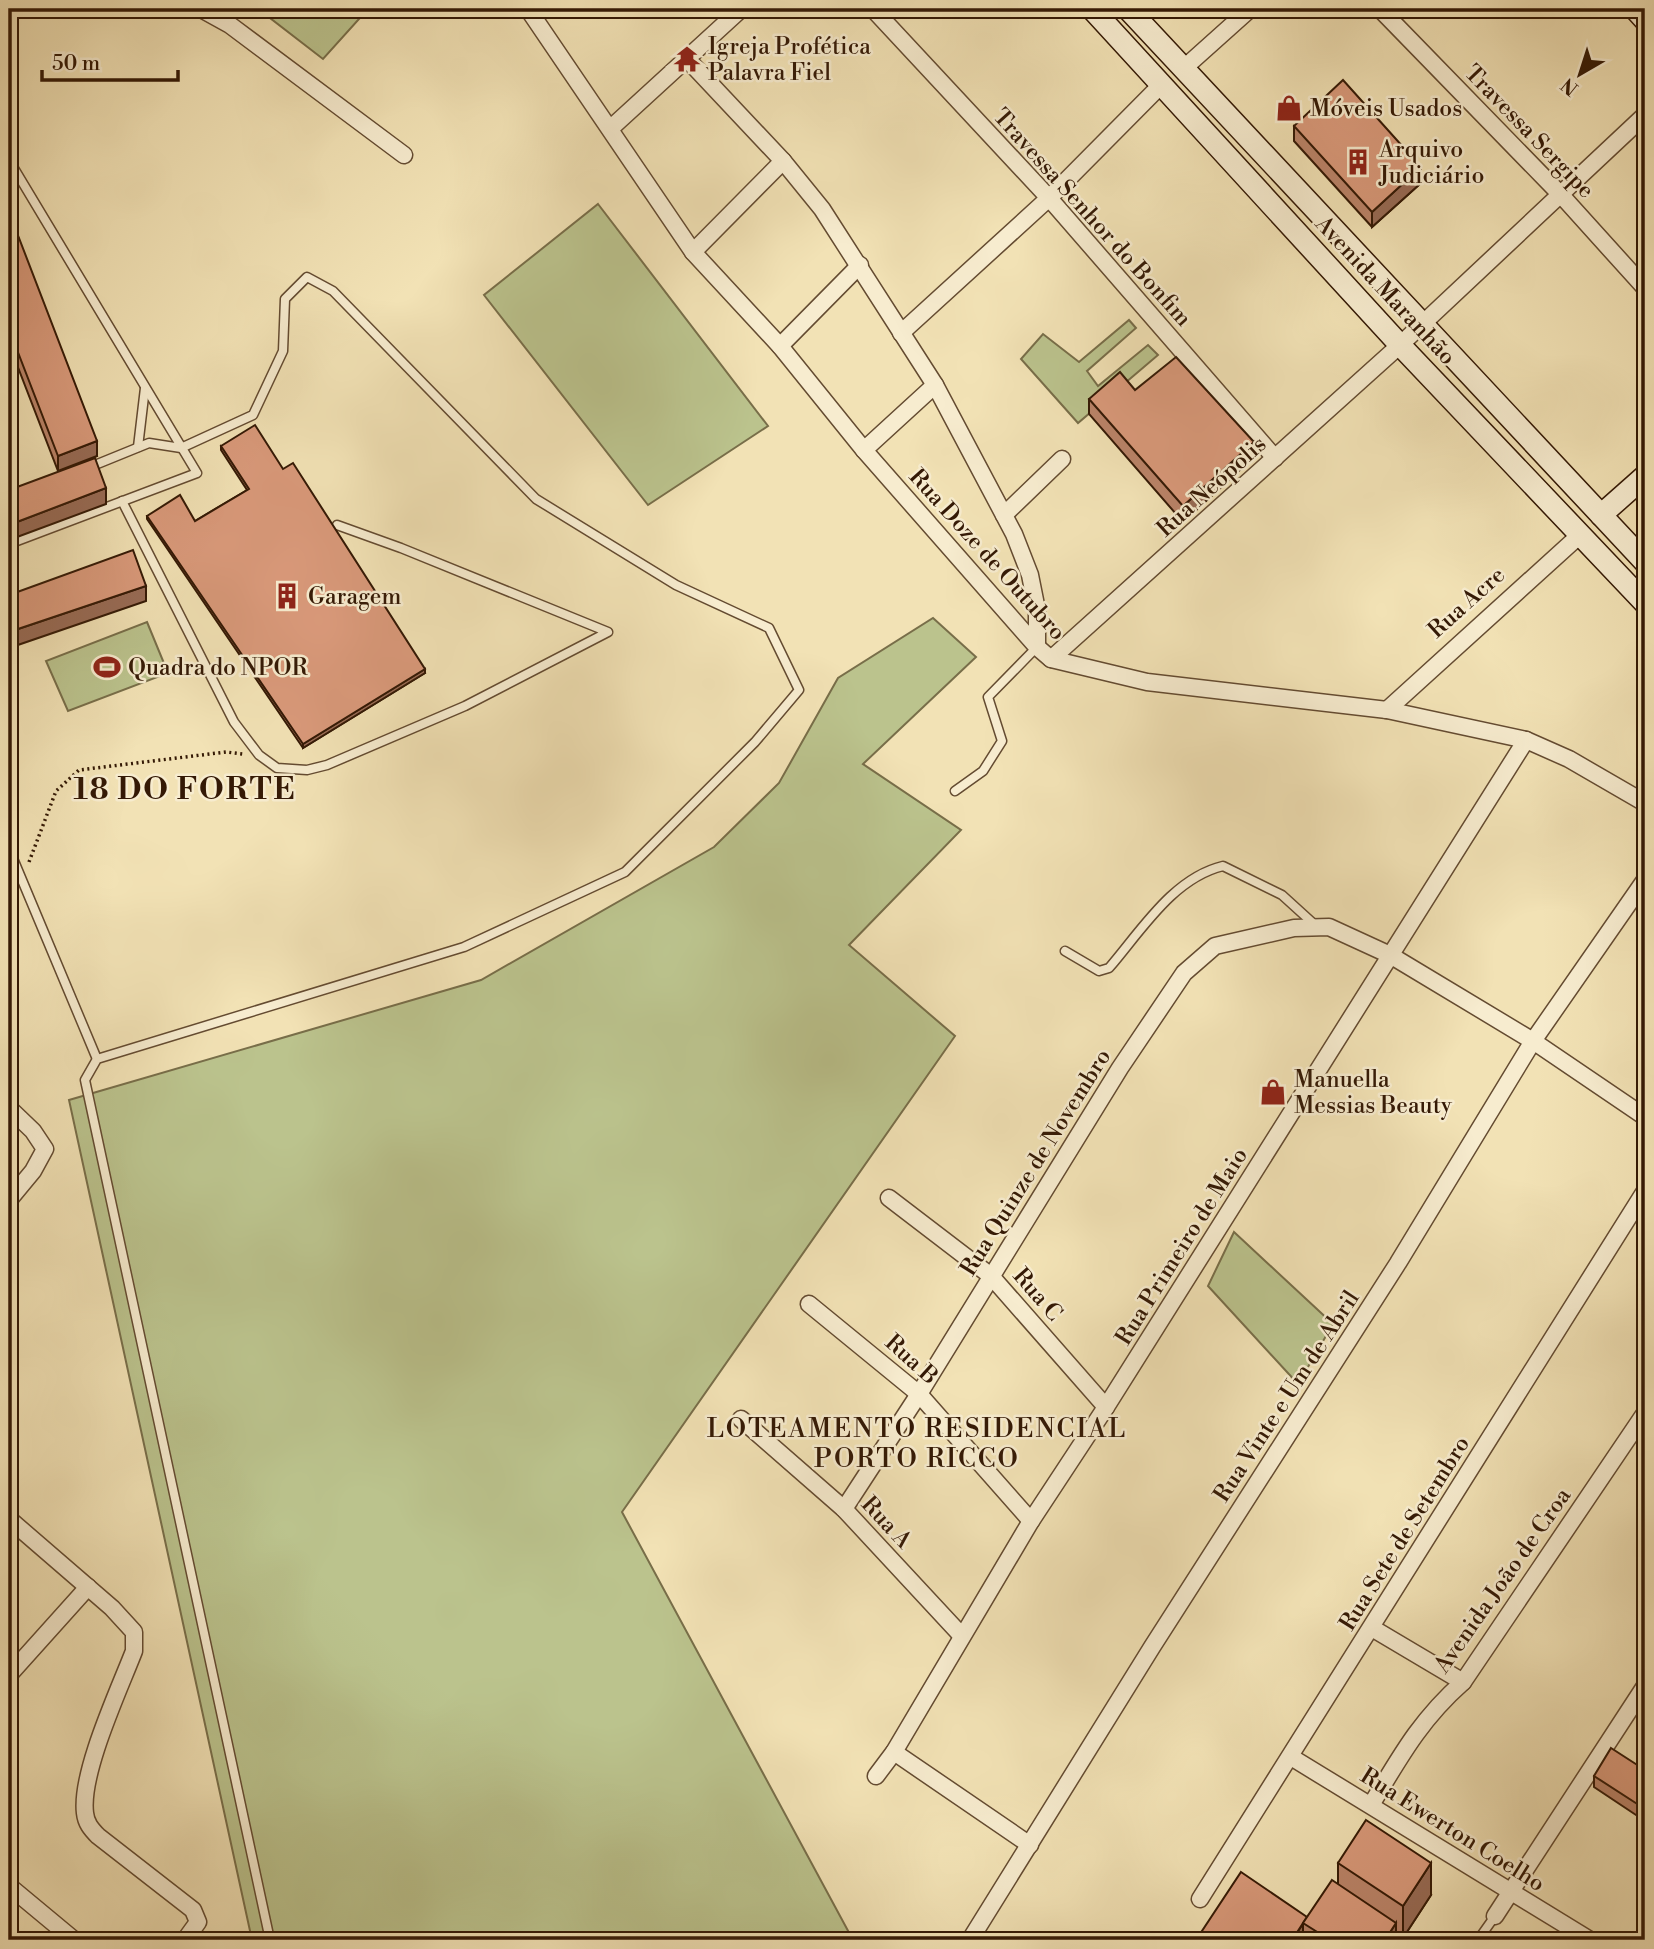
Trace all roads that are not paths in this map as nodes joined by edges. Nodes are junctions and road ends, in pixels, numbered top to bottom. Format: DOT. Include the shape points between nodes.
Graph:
graph roads {
  1 [pos="201,9"];
  2 [pos="528,9"];
  3 [pos="741,9"];
  4 [pos="873,9"];
  5 [pos="1092,9"];
  6 [pos="1128,9"];
  7 [pos="1250,9"];
  8 [pos="1380,9"];
  9 [pos="1635,9"];
  10 [pos="1645,20"];
  11 [pos="687,59"];
  12 [pos="1183,69"];
  13 [pos="1162,84"];
  14 [pos="1645,115"];
  15 [pos="611,128"];
  16 [pos="404,155"];
  17 [pos="9,161"];
  18 [pos="783,161"];
  19 [pos="1562,196"];
  20 [pos="1049,198"];
  21 [pos="693,251"];
  22 [pos="860,265"];
  23 [pos="1645,288"];
  24 [pos="1423,324"];
  25 [pos="901,333"];
  26 [pos="1400,345"];
  27 [pos="780,346"];
  28 [pos="935,385"];
  29 [pos="145,388"];
  30 [pos="138,447"];
  31 [pos="181,448"];
  32 [pos="864,450"];
  33 [pos="1275,458"];
  34 [pos="1062,459"];
  35 [pos="90,467"];
  36 [pos="1645,476"];
  37 [pos="122,502"];
  38 [pos="1004,514"];
  39 [pos="1601,515"];
  40 [pos="337,525"];
  41 [pos="1581,534"];
  42 [pos="9,544"];
  43 [pos="1645,562"];
  44 [pos="1645,603"];
  45 [pos="1037,648"];
  46 [pos="1051,659"];
  47 [pos="1387,710"];
  48 [pos="1526,740"];
  49 [pos="955,791"];
  50 [pos="1645,803"];
  51 [pos="9,849"];
  52 [pos="1645,880"];
  53 [pos="1323,927"];
  54 [pos="1065,951"];
  55 [pos="1390,955"];
  56 [pos="1533,1041"];
  57 [pos="97,1059"];
  58 [pos="9,1108"];
  59 [pos="1645,1117"];
  60 [pos="1645,1191"];
  61 [pos="889,1198"];
  62 [pos="9,1200"];
  63 [pos="991,1276"];
  64 [pos="809,1304"];
  65 [pos="919,1394"];
  66 [pos="1106,1407"];
  67 [pos="1645,1413"];
  68 [pos="741,1419"];
  69 [pos="844,1509"];
  70 [pos="9,1520"];
  71 [pos="1031,1521"];
  72 [pos="88,1587"];
  73 [pos="1372,1628"];
  74 [pos="961,1635"];
  75 [pos="9,1675"];
  76 [pos="1463,1682"];
  77 [pos="1642,1697"];
  78 [pos="894,1752"];
  79 [pos="1291,1757"];
  80 [pos="876,1776"];
  81 [pos="1371,1805"];
  82 [pos="1030,1845"];
  83 [pos="9,1886"];
  84 [pos="1511,1892"];
  85 [pos="1200,1899"];
  86 [pos="1495,1916"];
  87 [pos="74,1940"];
  88 [pos="185,1940"];
  89 [pos="270,1940"];
  90 [pos="970,1940"];
  91 [pos="1478,1940"];
  92 [pos="1590,1940"];
  1 -- 16 [label="street" via="230,24"];
  2 -- 15 [label="street, Rua Doze de Outubro"];
  3 -- 11 [label="street"];
  4 -- 20 [label="street, Travessa Senhor do Bonfim"];
  5 -- 13 [label="main road, Avenida Maranhão"];
  6 -- 12 [label="main road, Avenida Maranhão"];
  7 -- 12 [label="street"];
  8 -- 19 [label="street, Travessa Sergipe"];
  9 -- 10 [label="main road"];
  11 -- 15 [label="street"];
  11 -- 18 [label="street"];
  12 -- 24 [label="main road, Avenida Maranhão"];
  13 -- 20 [label="street"];
  13 -- 26 [label="main road, Avenida Maranhão"];
  14 -- 19 [label="street"];
  15 -- 21 [label="street, Rua Doze de Outubro"];
  17 -- 29 [label="lane"];
  18 -- 21 [label="street"];
  18 -- 22 [label="street"];
  19 -- 23 [label="street, Travessa Sergipe"];
  19 -- 24 [label="street"];
  20 -- 25 [label="street"];
  20 -- 33 [label="street, Travessa Senhor do Bonfim"];
  21 -- 27 [label="street, Rua Doze de Outubro"];
  22 -- 25 [label="street"];
  22 -- 27 [label="street"];
  24 -- 26 [label="street, Rua Neópolis"];
  24 -- 39 [label="main road, Avenida Maranhão"];
  25 -- 28 [label="street"];
  26 -- 33 [label="street, Rua Neópolis"];
  26 -- 41 [label="main road, Avenida Maranhão"];
  27 -- 32 [label="street, Rua Doze de Outubro"];
  28 -- 32 [label="street"];
  28 -- 38 [label="street"];
  29 -- 30 [label="lane"];
  29 -- 31 [label="lane"];
  30 -- 31 [label="lane" via="149,443"];
  30 -- 35 [label="lane"];
  31 -- 37 [label="lane" via="197,473"];
  31 -- 57 [label="lane" via="253,415 283,351 285,299 307,277 333,291 536,499 676,585 769,628 799,690 755,742 625,872 464,947"];
  32 -- 45 [label="street, Rua Doze de Outubro"];
  33 -- 46 [label="street, Rua Neópolis"];
  34 -- 38 [label="street"];
  36 -- 39 [label="main road"];
  37 -- 40 [label="lane" via="234,722 259,755 277,768 307,770 327,765 465,706 608,632"];
  37 -- 42 [label="lane"];
  38 -- 45 [label="street" via="1030,575 1037,610"];
  39 -- 43 [label="main road, Avenida Maranhão"];
  41 -- 44 [label="main road, Avenida Maranhão"];
  41 -- 47 [label="street, Rua Acre"];
  45 -- 46 [label="street, Rua Doze de Outubro"];
  45 -- 49 [label="lane" via="988,697 1003,741 983,771"];
  46 -- 47 [label="street, Rua Doze de Outubro" via="1147,681"];
  47 -- 48 [label="street, Rua Doze de Outubro"];
  48 -- 50 [label="street, Rua Doze de Outubro"];
  48 -- 55 [label="street, Rua Primeiro de Maio"];
  51 -- 57 [label="lane"];
  52 -- 56 [label="street, Rua Vinte e Um de Abril"];
  53 -- 54 [label="lane" via="1282,895 1223,866 1202,871 1157,910 1109,968 1099,971"];
  53 -- 55 [label="street"];
  53 -- 63 [label="street, Rua Quinze de Novembro" via="1294,928 1221,944 1192,963 1120,1068"];
  55 -- 56 [label="street"];
  55 -- 66 [label="street, Rua Primeiro de Maio"];
  56 -- 59 [label="street"];
  56 -- 82 [label="street, Rua Vinte e Um de Abril"];
  57 -- 89 [label="lane" via="85,1080"];
  58 -- 62 [label="street" via="45,1149"];
  60 -- 73 [label="street, Rua Sete de Setembro"];
  61 -- 63 [label="street, Rua C"];
  63 -- 65 [label="street, Rua Quinze de Novembro"];
  63 -- 66 [label="street, Rua C"];
  64 -- 65 [label="street, Rua B"];
  65 -- 69 [label="street, Rua Quinze de Novembro"];
  65 -- 71 [label="street, Rua B"];
  66 -- 71 [label="street, Rua Primeiro de Maio"];
  67 -- 76 [label="street, Avenida João de Croa"];
  68 -- 69 [label="street, Rua A"];
  69 -- 74 [label="street, Rua A"];
  70 -- 72 [label="street"];
  71 -- 74 [label="street, Rua Primeiro de Maio"];
  72 -- 75 [label="street"];
  72 -- 88 [label="street" via="131,1626 136,1638 93,1762 85,1799 87,1823 193,1910 198,1922"];
  73 -- 76 [label="street"];
  73 -- 79 [label="street, Rua Sete de Setembro"];
  74 -- 78 [label="street, Rua Primeiro de Maio"];
  76 -- 81 [label="street, Avenida João de Croa" via="1429,1713"];
  77 -- 84 [label="street"];
  78 -- 80 [label="street, Rua Primeiro de Maio"];
  78 -- 82 [label="street"];
  79 -- 81 [label="street, Rua Ewerton Coelho"];
  79 -- 85 [label="street, Rua Sete de Setembro"];
  81 -- 84 [label="street, Rua Ewerton Coelho"];
  82 -- 90 [label="street, Rua Vinte e Um de Abril"];
  83 -- 87 [label="street"];
  84 -- 86 [label="street"];
  84 -- 92 [label="street, Rua Ewerton Coelho"];
  86 -- 91 [label="lane"];
}
